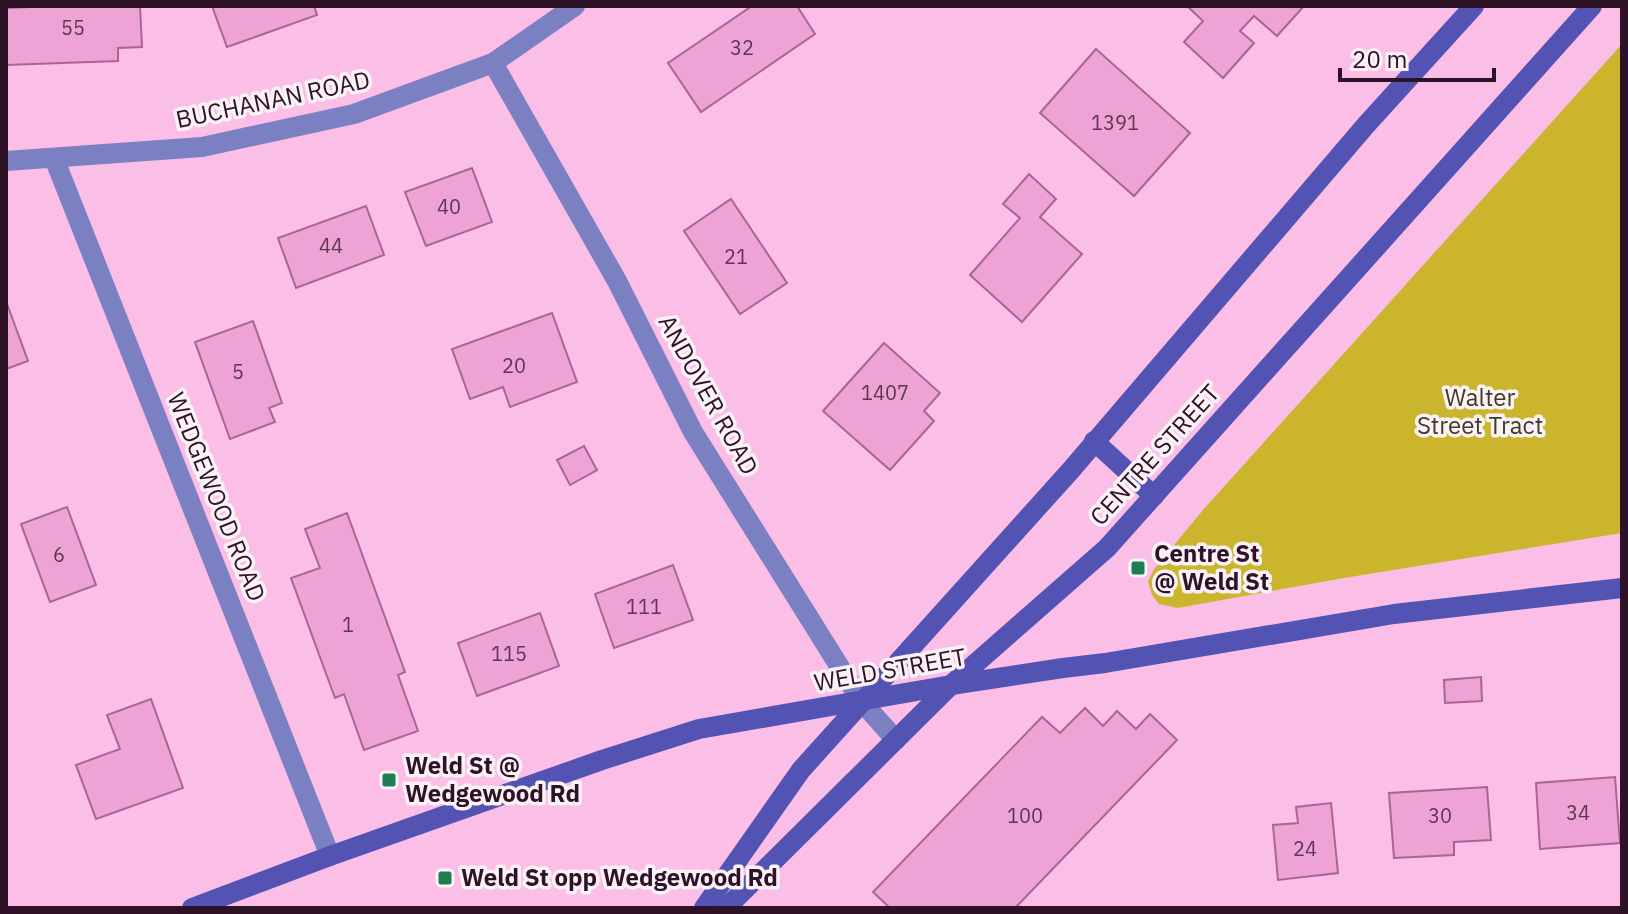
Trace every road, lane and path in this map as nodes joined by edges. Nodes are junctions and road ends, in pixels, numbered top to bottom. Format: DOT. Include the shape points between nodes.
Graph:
graph roads {
  1 [pos="575,6"];
  2 [pos="1474,6"];
  3 [pos="1592,6"];
  4 [pos="493,63"];
  5 [pos="54,158"];
  6 [pos="6,161"];
  7 [pos="1094,441"];
  8 [pos="1154,496"];
  9 [pos="1622,588"];
  10 [pos="951,685"];
  11 [pos="861,701"];
  12 [pos="896,740"];
  13 [pos="330,856"];
  14 [pos="192,908"];
  15 [pos="704,908"];
  16 [pos="726,908"];
  1 -- 4 [label="street, BUCHANAN ROAD"];
  2 -- 7 [label="main road"];
  3 -- 8 [label="main road, CENTRE STREET"];
  4 -- 5 [label="street, BUCHANAN ROAD" via="323,121 202,147"];
  4 -- 11 [label="street, ANDOVER ROAD" via="617,281 693,432"];
  5 -- 6 [label="street, BUCHANAN ROAD"];
  5 -- 13 [label="street, WEDGEWOOD ROAD"];
  7 -- 8 [label="main road"];
  7 -- 11 [label="main road"];
  8 -- 10 [label="main road, CENTRE STREET" via="1107,548"];
  9 -- 10 [label="main road, WELD STREET" via="1394,614"];
  10 -- 11 [label="main road, WELD STREET"];
  10 -- 12 [label="main road, CENTRE STREET"];
  11 -- 12 [label="street, ANDOVER ROAD"];
  11 -- 13 [label="main road, WELD STREET" via="699,729"];
  11 -- 15 [label="main road" via="801,770"];
  12 -- 16 [label="main road, CENTRE STREET"];
  13 -- 14 [label="main road, WELD STREET"];
}
